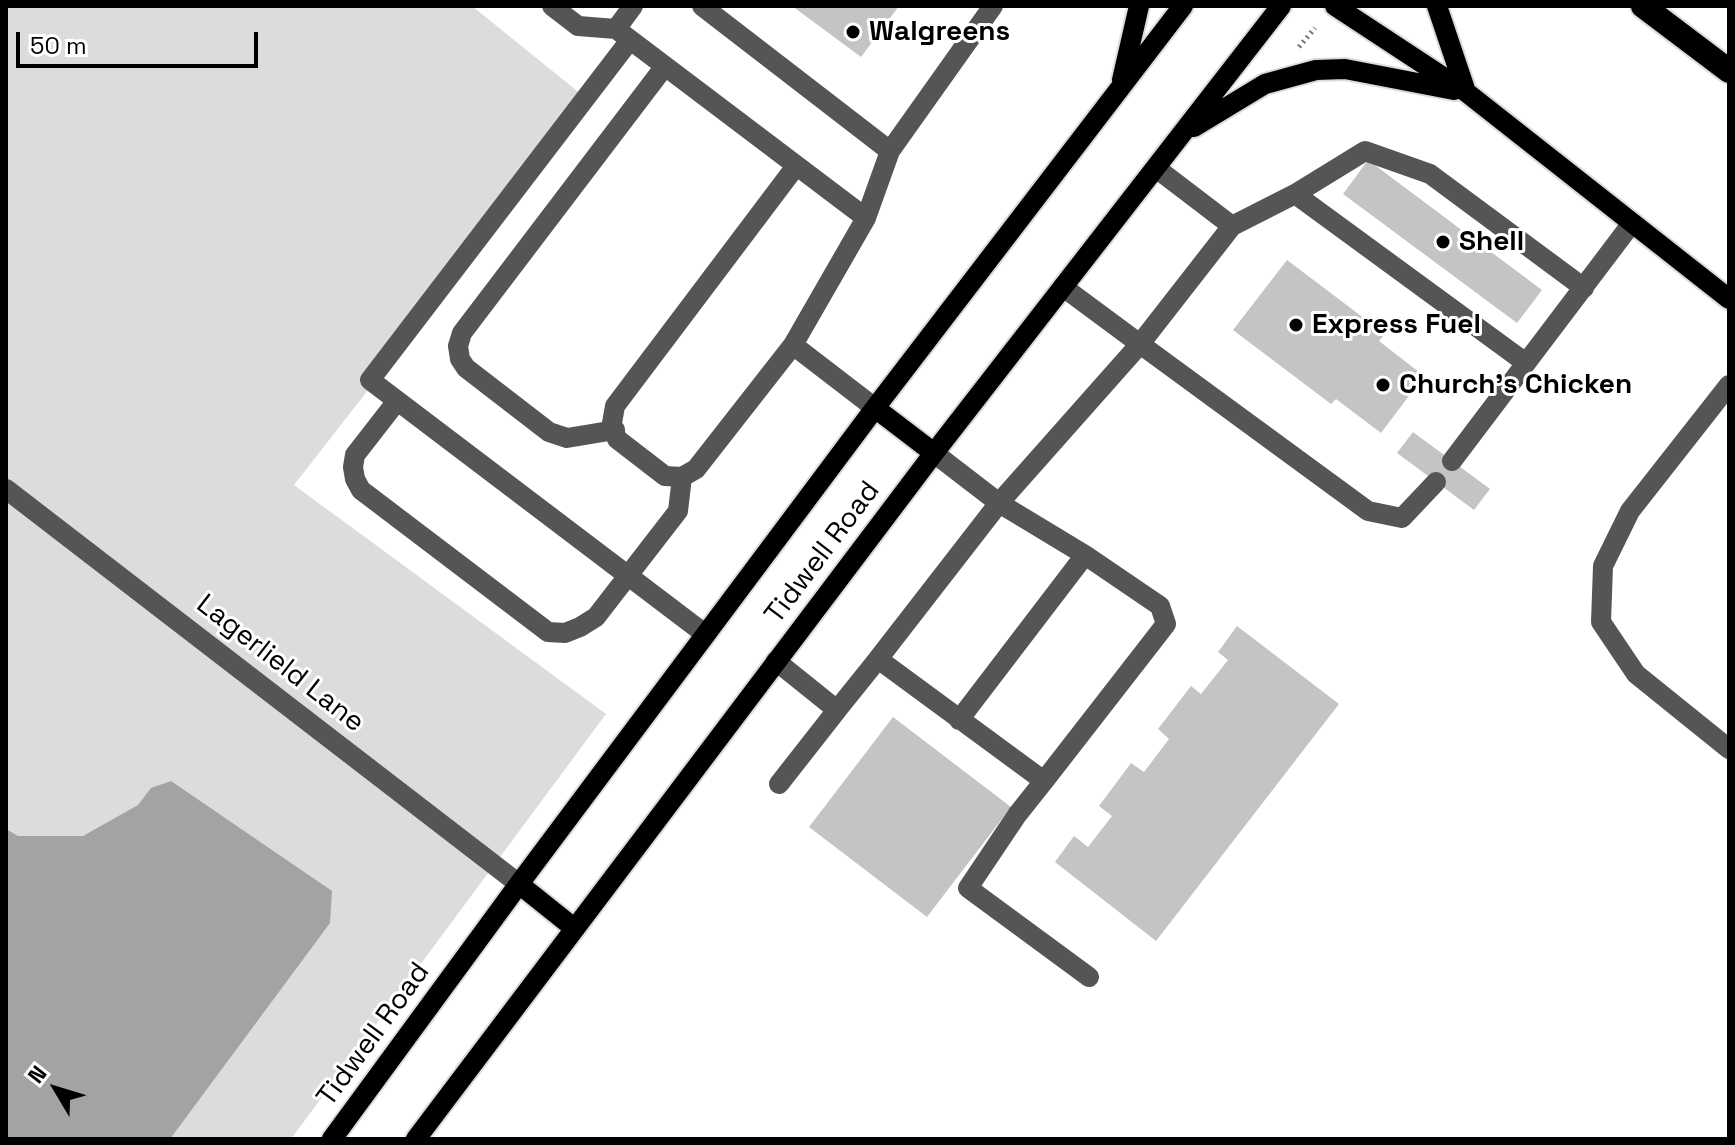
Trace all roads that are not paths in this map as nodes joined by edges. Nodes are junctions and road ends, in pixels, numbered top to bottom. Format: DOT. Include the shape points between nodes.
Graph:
graph roads {
  1 [pos="552,6"];
  2 [pos="633,6"];
  3 [pos="702,6"];
  4 [pos="993,6"];
  5 [pos="1139,6"];
  6 [pos="1183,6"];
  7 [pos="1281,6"];
  8 [pos="1335,6"];
  9 [pos="1437,6"];
  10 [pos="1643,6"];
  11 [pos="623,35"];
  12 [pos="665,66"];
  13 [pos="1729,71"];
  14 [pos="1121,87"];
  15 [pos="1466,92"];
  16 [pos="1181,134"];
  17 [pos="890,151"];
  18 [pos="796,166"];
  19 [pos="1156,168"];
  20 [pos="1295,194"];
  21 [pos="866,218"];
  22 [pos="1632,223"];
  23 [pos="1232,226"];
  24 [pos="1063,287"];
  25 [pos="1584,288"];
  26 [pos="1729,299"];
  27 [pos="1140,344"];
  28 [pos="793,345"];
  29 [pos="1526,363"];
  30 [pos="1729,385"];
  31 [pos="397,401"];
  32 [pos="875,408"];
  33 [pos="615,430"];
  34 [pos="934,453"];
  35 [pos="1452,461"];
  36 [pos="682,477"];
  37 [pos="1436,482"];
  38 [pos="6,489"];
  39 [pos="999,503"];
  40 [pos="1085,555"];
  41 [pos="628,576"];
  42 [pos="705,634"];
  43 [pos="878,659"];
  44 [pos="776,661"];
  45 [pos="837,710"];
  46 [pos="959,720"];
  47 [pos="1729,749"];
  48 [pos="1044,781"];
  49 [pos="779,784"];
  50 [pos="519,884"];
  51 [pos="574,928"];
  52 [pos="1089,977"];
  53 [pos="332,1139"];
  54 [pos="416,1139"];
  1 -- 11 [label="street" via="578,26"];
  2 -- 11 [label="street"];
  3 -- 17 [label="street"];
  4 -- 17 [label="street"];
  5 -- 14 [label="main road"];
  6 -- 14 [label="main road, Tidwell Road"];
  7 -- 16 [label="main road, Tidwell Road"];
  8 -- 15 [label="main road"];
  9 -- 15 [label="main road"];
  10 -- 13 [label="highway"];
  11 -- 12 [label="street"];
  11 -- 31 [label="street" via="370,380"];
  12 -- 18 [label="street"];
  12 -- 33 [label="street" via="462,333 458,346 466,368 549,432 567,438"];
  14 -- 32 [label="main road, Tidwell Road"];
  15 -- 16 [label="main road" via="1345,69 1316,70 1265,84"];
  15 -- 22 [label="main road"];
  16 -- 19 [label="main road, Tidwell Road"];
  17 -- 21 [label="street"];
  18 -- 21 [label="street"];
  18 -- 33 [label="street" via="615,406"];
  19 -- 23 [label="street"];
  19 -- 24 [label="main road, Tidwell Road"];
  20 -- 23 [label="street"];
  20 -- 25 [label="street" via="1365,151 1430,174"];
  20 -- 29 [label="street"];
  21 -- 28 [label="street"];
  22 -- 25 [label="street"];
  22 -- 26 [label="main road"];
  23 -- 27 [label="street"];
  24 -- 27 [label="street"];
  24 -- 34 [label="main road, Tidwell Road"];
  25 -- 29 [label="street"];
  27 -- 37 [label="street" via="1368,511 1402,518"];
  27 -- 39 [label="street"];
  28 -- 32 [label="street"];
  28 -- 36 [label="street" via="696,469"];
  29 -- 35 [label="street"];
  30 -- 47 [label="street" via="1630,511 1603,566 1601,622 1636,674"];
  31 -- 41 [label="street"];
  31 -- 41 [label="street" via="355,455 355,479 361,490 548,632 565,633 596,617"];
  32 -- 34 [label="main road"];
  32 -- 42 [label="main road, Tidwell Road"];
  33 -- 36 [label="street" via="617,439 665,476"];
  34 -- 39 [label="street"];
  34 -- 44 [label="main road, Tidwell Road"];
  36 -- 41 [label="street" via="678,511"];
  38 -- 50 [label="street, Lagerlield Lane"];
  39 -- 40 [label="street"];
  39 -- 43 [label="street"];
  40 -- 46 [label="street"];
  40 -- 48 [label="street" via="1160,606 1166,624"];
  41 -- 42 [label="street"];
  42 -- 50 [label="main road, Tidwell Road"];
  43 -- 45 [label="street"];
  43 -- 46 [label="street"];
  44 -- 45 [label="street"];
  44 -- 51 [label="main road, Tidwell Road"];
  45 -- 49 [label="street"];
  46 -- 48 [label="street"];
  48 -- 52 [label="street" via="968,888"];
  50 -- 51 [label="main road"];
  50 -- 53 [label="main road, Tidwell Road"];
  51 -- 54 [label="main road, Tidwell Road"];
}
